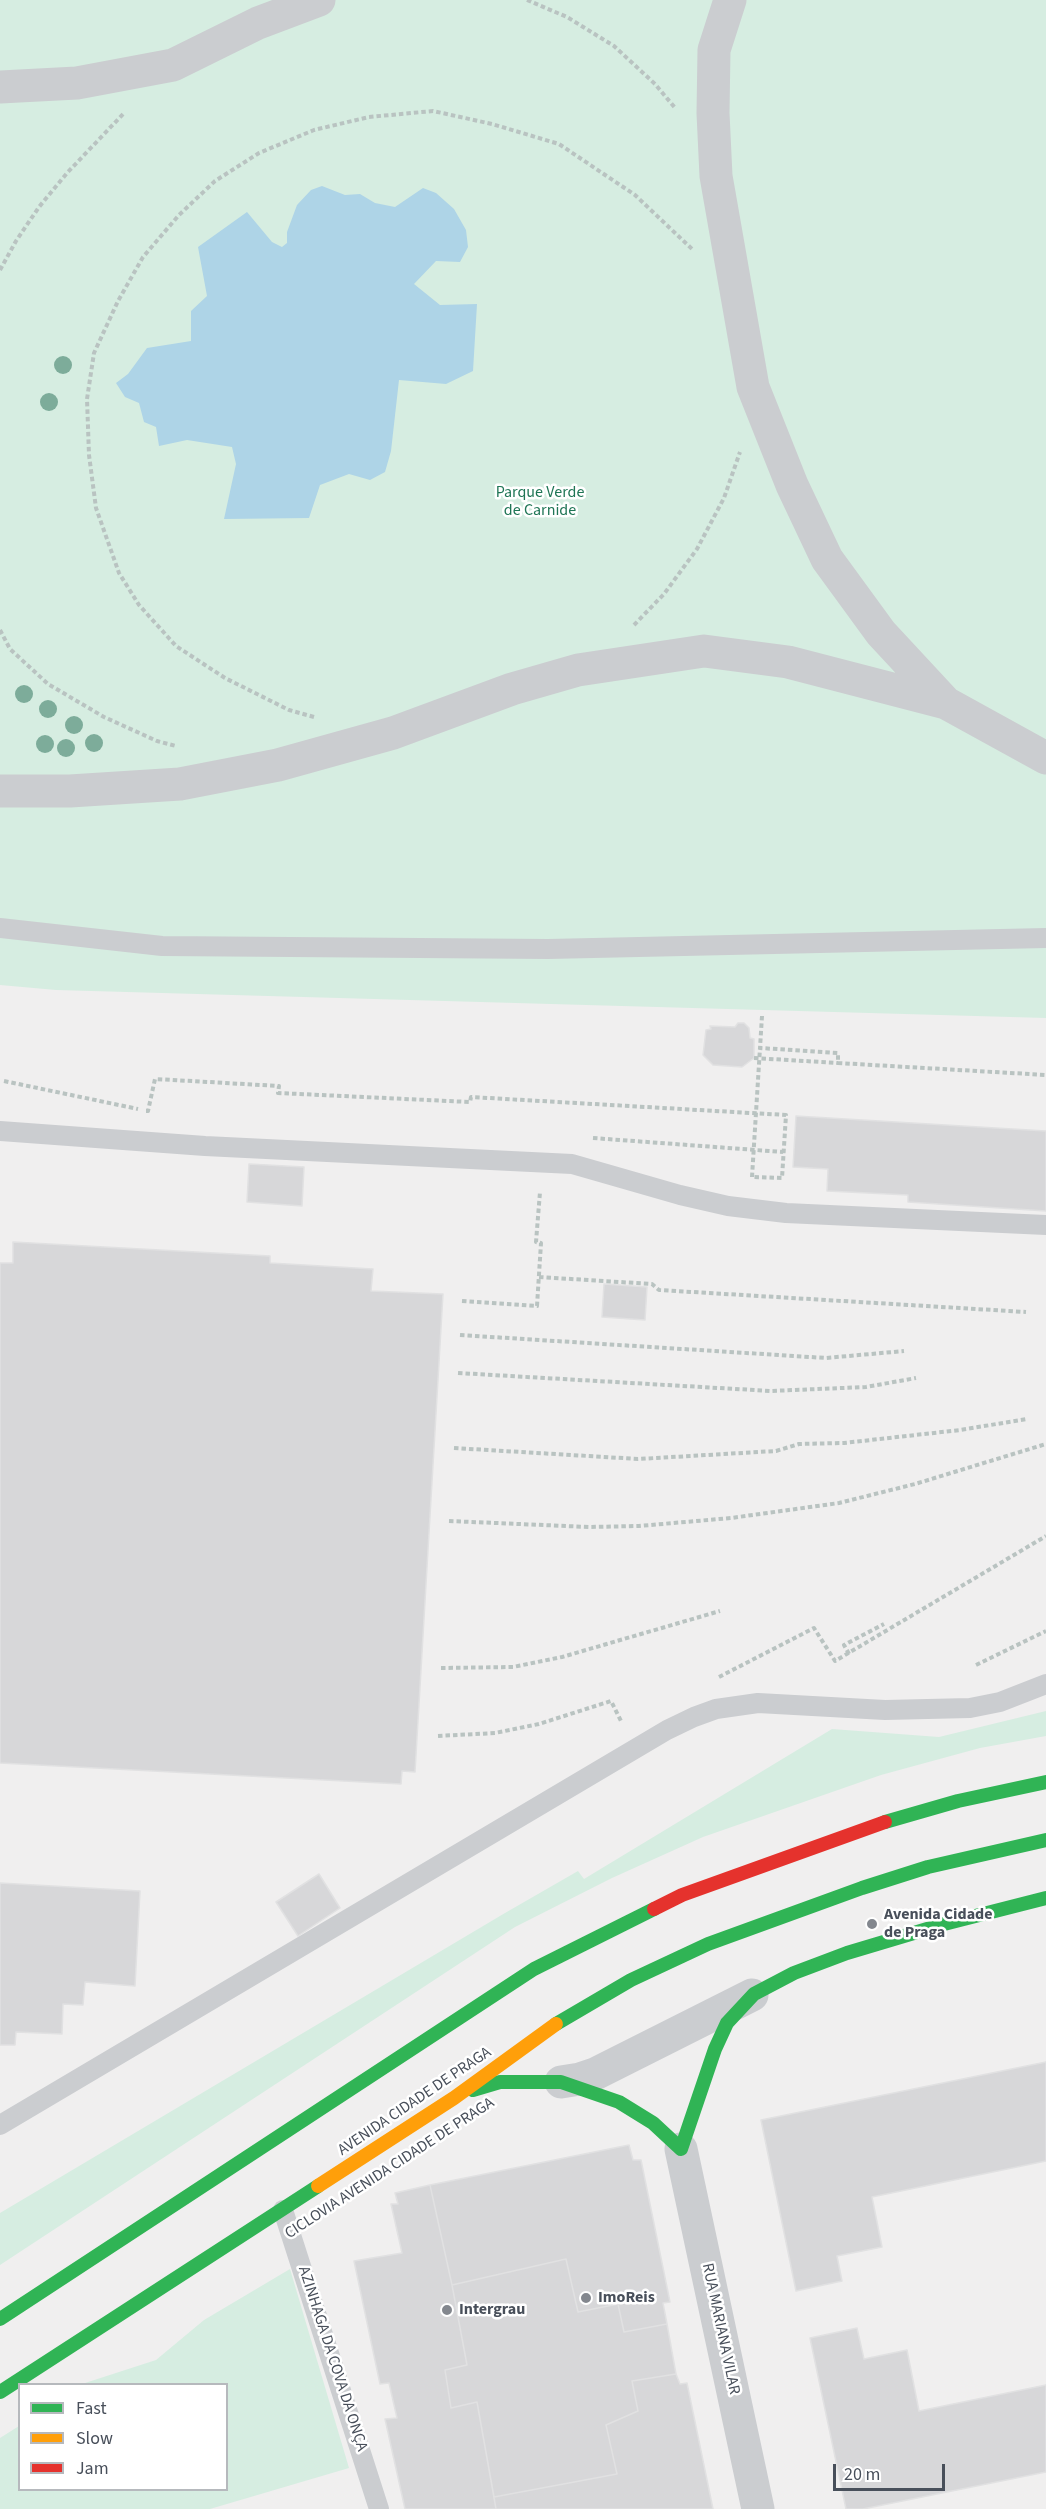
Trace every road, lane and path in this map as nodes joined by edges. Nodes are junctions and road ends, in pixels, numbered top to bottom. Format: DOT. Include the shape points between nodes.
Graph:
graph roads {
  1 [pos="319,0"];
  2 [pos="527,0"];
  3 [pos="730,0"];
  4 [pos="0,87"];
  5 [pos="130,106"];
  6 [pos="676,110"];
  7 [pos="695,251"];
  8 [pos="0,270"];
  9 [pos="743,443"];
  10 [pos="632,627"];
  11 [pos="0,630"];
  12 [pos="946,703"];
  13 [pos="322,720"];
  14 [pos="179,747"];
  15 [pos="1046,758"];
  16 [pos="0,791"];
  17 [pos="0,928"];
  18 [pos="1046,938"];
  19 [pos="762,1016"];
  20 [pos="760,1048"];
  21 [pos="754,1058"];
  22 [pos="838,1063"];
  23 [pos="1046,1075"];
  24 [pos="4,1081"];
  25 [pos="0,1131"];
  26 [pos="1046,1225"];
  27 [pos="539,1277"];
  28 [pos="1026,1312"];
  29 [pos="460,1335"];
  30 [pos="904,1352"];
  31 [pos="458,1373"];
  32 [pos="916,1378"];
  33 [pos="1027,1419"];
  34 [pos="1046,1444"];
  35 [pos="454,1448"];
  36 [pos="449,1521"];
  37 [pos="1046,1536"];
  38 [pos="720,1611"];
  39 [pos="884,1624"];
  40 [pos="1046,1631"];
  41 [pos="849,1654"];
  42 [pos="976,1665"];
  43 [pos="441,1668"];
  44 [pos="712,1681"];
  45 [pos="1046,1684"];
  46 [pos="632,1722"];
  47 [pos="438,1736"];
  48 [pos="1046,1782"];
  49 [pos="1046,1840"];
  50 [pos="1046,1898"];
  51 [pos="754,1994"];
  52 [pos="561,2082"];
  53 [pos="454,2098"];
  54 [pos="0,2125"];
  55 [pos="681,2149"];
  56 [pos="283,2210"];
  57 [pos="0,2319"];
  58 [pos="0,2392"];
  59 [pos="379,2509"];
  60 [pos="758,2509"];
  1 -- 4 [label="street" via="258,23 173,65 77,83"];
  2 -- 6 [label="path" via="567,16 614,46 656,84"];
  3 -- 12 [label="street" via="714,50 713,113 717,176 753,387 827,559 881,633"];
  5 -- 8 [label="path" via="39,207"];
  7 -- 13 [label="path" via="635,195 559,144 433,111 369,117 314,130 258,153 215,181 143,257 94,353 87,399 96,508 119,573 139,605 176,646 225,678 289,710"];
  9 -- 10 [label="path" via="724,498 698,549 664,594"];
  11 -- 14 [label="path" via="10,649 48,684 104,717"];
  12 -- 15 [label="street"];
  12 -- 16 [label="street" via="788,662 704,651 578,669 385,735 278,765 214,778 70,791"];
  17 -- 18 [label="lane" via="162,946 548,950"];
  19 -- 20 [label="path"];
  20 -- 22 [label="path" via="834,1052 838,1053"];
  20 -- 24 [label="path, bridge" via="752,1176 782,1178 786,1115 471,1097 470,1102 278,1093 279,1086 155,1078 148,1112"];
  21 -- 22 [label="path"];
  22 -- 23 [label="path"];
  25 -- 26 [label="lane" via="205,1146 572,1164 728,1206 786,1213"];
  27 -- 28 [label="path" via="652,1284 659,1290"];
  29 -- 30 [label="path" via="826,1358"];
  31 -- 32 [label="path" via="771,1391 866,1387"];
  33 -- 35 [label="path" via="844,1443 799,1443 776,1451 638,1459"];
  34 -- 36 [label="path" via="839,1503 731,1518 589,1527"];
  37 -- 41 [label="path"];
  38 -- 43 [label="path" via="562,1657 513,1667"];
  39 -- 41 [label="path" via="844,1645"];
  40 -- 42 [label="path"];
  41 -- 44 [label="path" via="835,1661 814,1628"];
  45 -- 54 [label="lane" via="1000,1702 970,1708 885,1710 758,1703 716,1709 694,1717"];
  46 -- 47 [label="path" via="624,1727 611,1701 539,1724"];
  48 -- 57 [label="main road" via="958,1801 869,1827 682,1895 603,1933 534,1969"];
  49 -- 53 [label="main road, AVENIDA CIDADE DE PRAGA" via="928,1867 708,1944 563,2019"];
  50 -- 51 [label="main road" via="944,1923 847,1953 794,1973"];
  51 -- 52 [label="street" via="595,2074"];
  51 -- 55 [label="main road" via="727,2023 714,2049"];
  52 -- 53 [label="main road" via="500,2082"];
  52 -- 55 [label="main road" via="619,2102 653,2123"];
  53 -- 56 [label="main road, AVENIDA CIDADE DE PRAGA"];
  55 -- 60 [label="street, RUA MARIANA VILAR"];
  56 -- 58 [label="main road, AVENIDA CIDADE DE PRAGA"];
  56 -- 59 [label="lane, AZINHAGA DA COVA DA ONÇA"];
}
